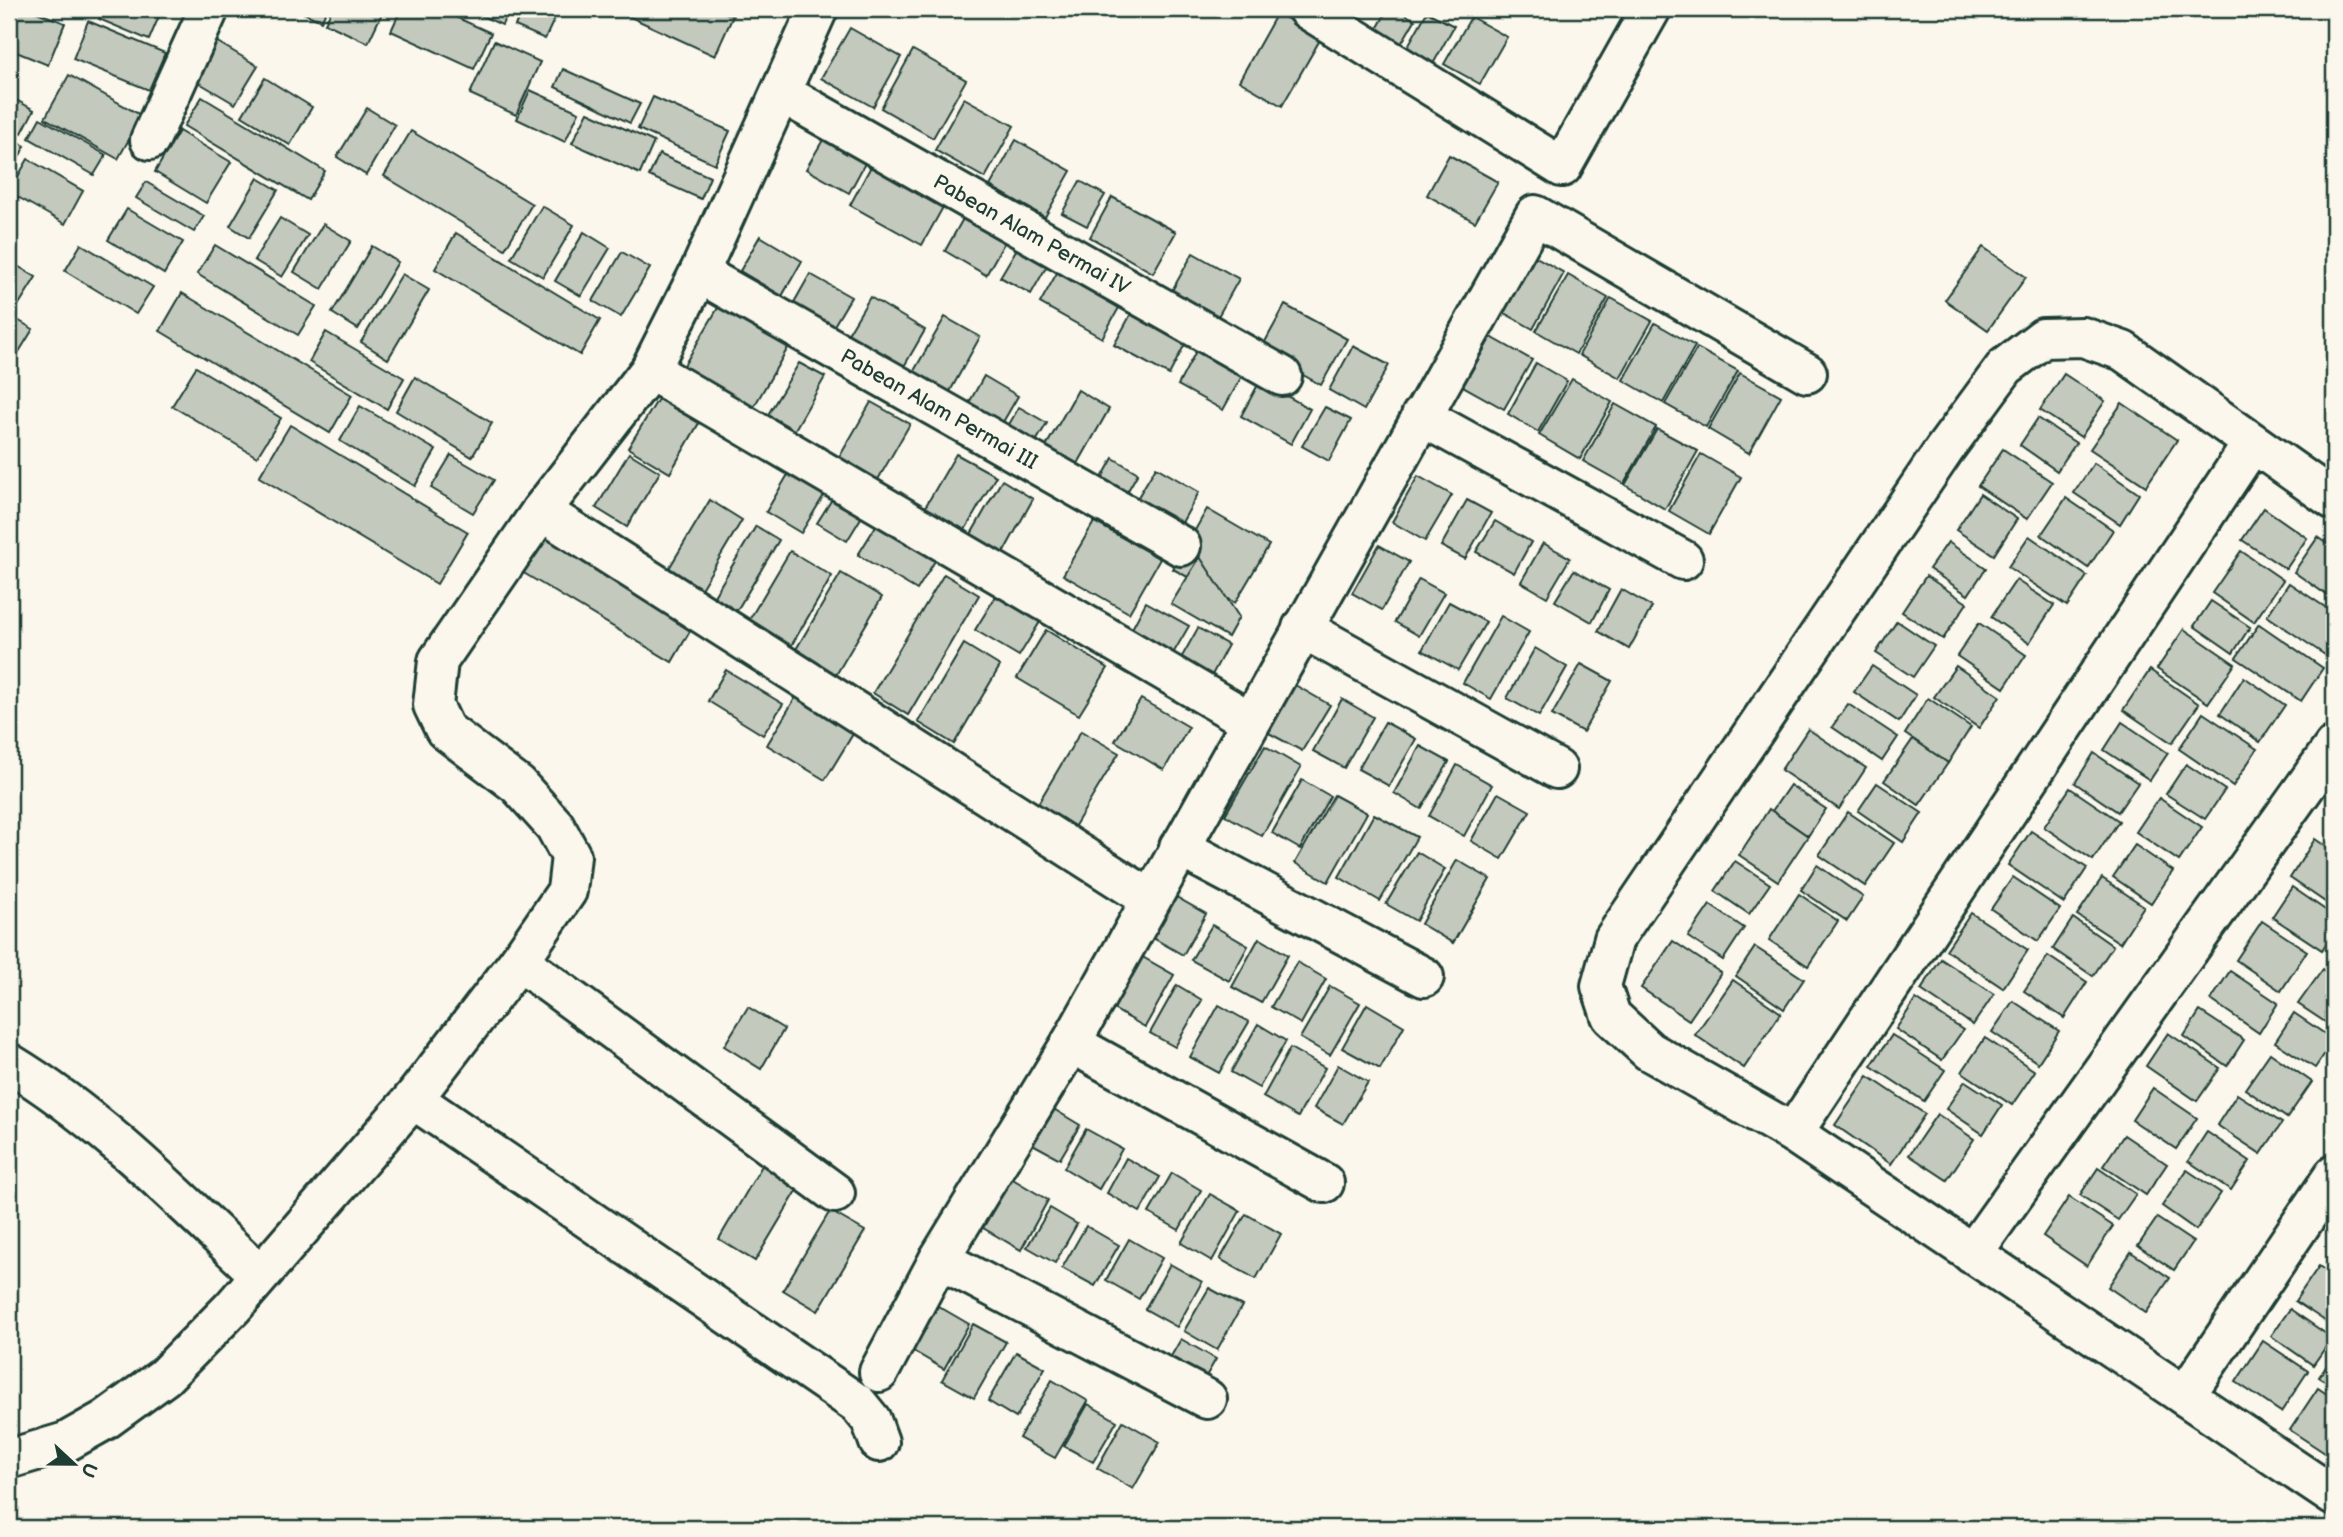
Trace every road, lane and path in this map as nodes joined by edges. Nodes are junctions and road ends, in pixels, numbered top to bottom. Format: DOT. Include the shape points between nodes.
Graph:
graph roads {
  1 [pos="209,9"];
  2 [pos="818,9"];
  3 [pos="1307,9"];
  4 [pos="1651,9"];
  5 [pos="782,93"];
  6 [pos="150,141"];
  7 [pos="699,273"];
  8 [pos="650,370"];
  9 [pos="1807,373"];
  10 [pos="1282,376"];
  11 [pos="1421,416"];
  12 [pos="2252,444"];
  13 [pos="2334,500"];
  14 [pos="541,511"];
  15 [pos="1181,546"];
  16 [pos="1683,560"];
  17 [pos="1302,628"];
  18 [pos="1250,721"];
  19 [pos="2334,746"];
  20 [pos="1557,769"];
  21 [pos="1179,847"];
  22 [pos="1150,899"];
  23 [pos="519,961"];
  24 [pos="1424,978"];
  25 [pos="1071,1043"];
  26 [pos="9,1063"];
  27 [pos="413,1099"];
  28 [pos="1793,1133"];
  29 [pos="2334,1175"];
  30 [pos="1324,1183"];
  31 [pos="835,1193"];
  32 [pos="1972,1254"];
  33 [pos="939,1259"];
  34 [pos="260,1275"];
  35 [pos="879,1372"];
  36 [pos="2185,1396"];
  37 [pos="1207,1399"];
  38 [pos="878,1442"];
  39 [pos="9,1459"];
  40 [pos="2334,1496"];
  1 -- 6 [label="street"];
  2 -- 5 [label="street"];
  3 -- 4 [label="street" via="1562,167"];
  5 -- 7 [label="street"];
  5 -- 10 [label="street, Pabean Alam Permai IV"];
  7 -- 8 [label="street"];
  7 -- 15 [label="street, Pabean Alam Permai III"];
  8 -- 14 [label="street"];
  8 -- 18 [label="street"];
  9 -- 11 [label="street" via="1535,215"];
  11 -- 16 [label="street"];
  11 -- 17 [label="street"];
  12 -- 13 [label="street"];
  12 -- 28 [label="street"];
  12 -- 28 [label="street" via="2123,351 2082,337 2043,338 2005,367 1944,450 1614,939 1601,986 1611,1016 1648,1051"];
  14 -- 22 [label="street"];
  14 -- 23 [label="street" via="438,661 433,705 445,730 518,785 555,827 571,856 567,891"];
  17 -- 18 [label="street"];
  17 -- 20 [label="street"];
  18 -- 21 [label="street"];
  19 -- 32 [label="street"];
  21 -- 22 [label="street"];
  21 -- 24 [label="street"];
  22 -- 25 [label="street"];
  23 -- 27 [label="street"];
  23 -- 31 [label="street"];
  25 -- 30 [label="street"];
  25 -- 33 [label="street"];
  26 -- 34 [label="street" via="117,1140"];
  27 -- 34 [label="street"];
  27 -- 38 [label="street" via="858,1404 871,1420"];
  28 -- 32 [label="street"];
  29 -- 36 [label="street"];
  32 -- 36 [label="street"];
  33 -- 35 [label="street"];
  33 -- 37 [label="street"];
  34 -- 39 [label="street" via="164,1377 66,1442"];
  36 -- 40 [label="street"];
}
